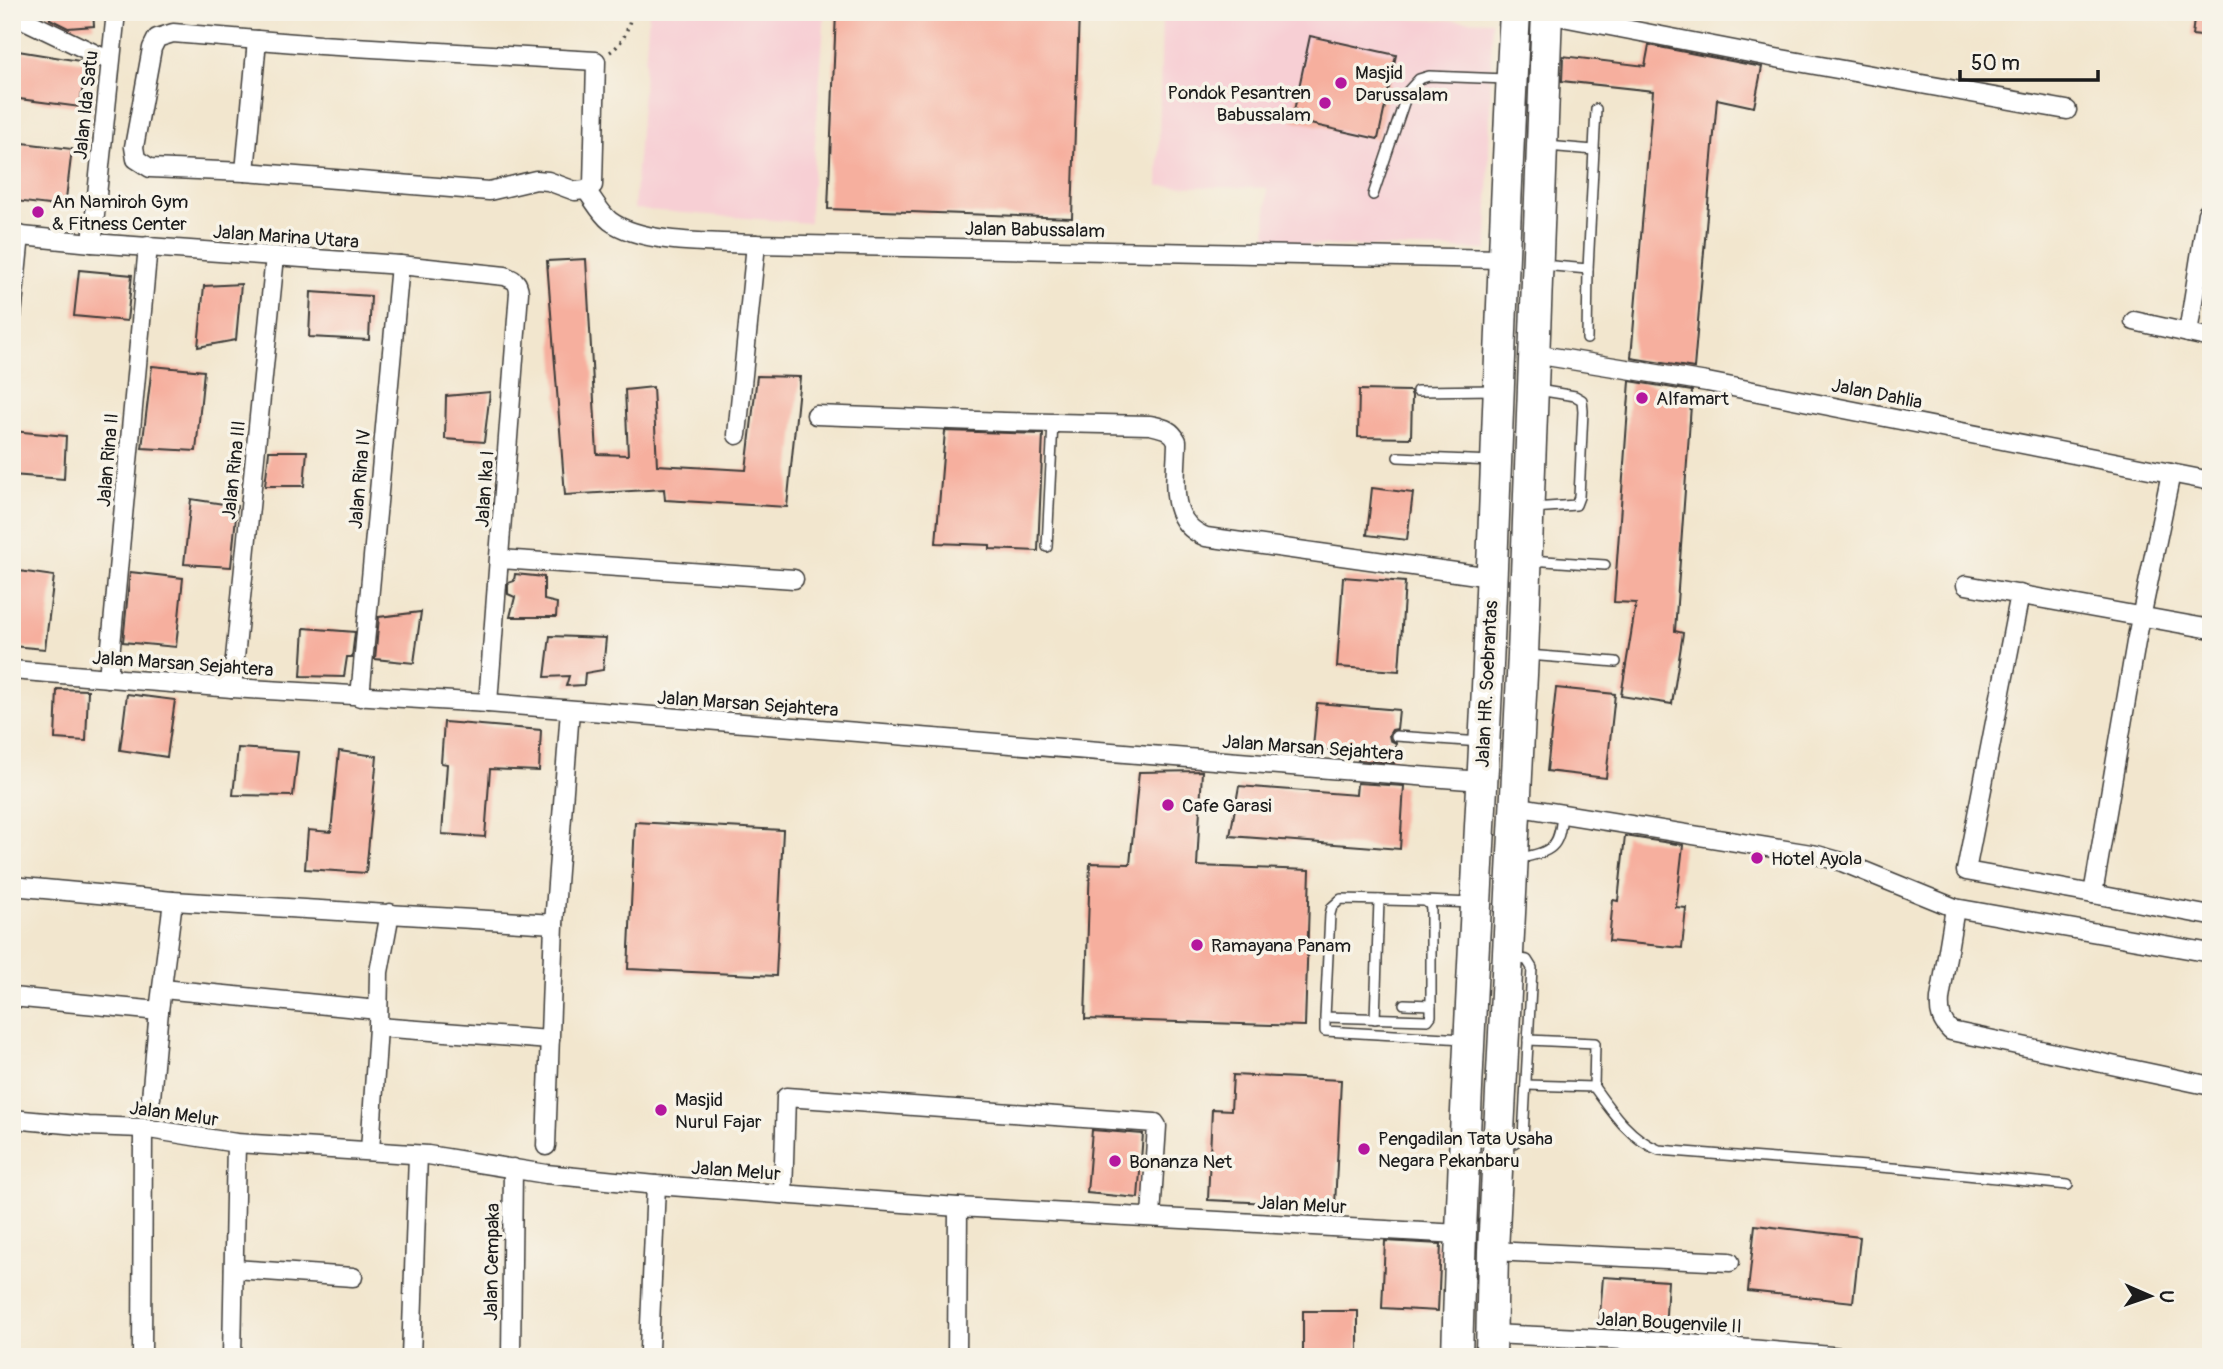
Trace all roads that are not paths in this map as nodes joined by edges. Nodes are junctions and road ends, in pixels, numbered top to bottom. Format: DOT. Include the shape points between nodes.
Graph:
graph roads {
  1 [pos="116,12"];
  2 [pos="1515,12"];
  3 [pos="1547,13"];
  4 [pos="12,14"];
  5 [pos="44,20"];
  6 [pos="257,40"];
  7 [pos="110,61"];
  8 [pos="1512,80"];
  9 [pos="1596,109"];
  10 [pos="2067,110"];
  11 [pos="1542,146"];
  12 [pos="1594,150"];
  13 [pos="245,172"];
  14 [pos="586,190"];
  15 [pos="1373,195"];
  16 [pos="2207,213"];
  17 [pos="16,235"];
  18 [pos="92,243"];
  19 [pos="756,244"];
  20 [pos="148,246"];
  21 [pos="275,257"];
  22 [pos="1502,259"];
  23 [pos="400,265"];
  24 [pos="1536,265"];
  25 [pos="1588,269"];
  26 [pos="514,279"];
  27 [pos="12,316"];
  28 [pos="2134,320"];
  29 [pos="2188,332"];
  30 [pos="2211,338"];
  31 [pos="1587,339"];
  32 [pos="1499,354"];
  33 [pos="1534,354"];
  34 [pos="1532,389"];
  35 [pos="1498,390"];
  36 [pos="1417,391"];
  37 [pos="816,415"];
  38 [pos="1053,422"];
  39 [pos="737,435"];
  40 [pos="1530,441"];
  41 [pos="1495,450"];
  42 [pos="1398,457"];
  43 [pos="2171,473"];
  44 [pos="2211,481"];
  45 [pos="1527,509"];
  46 [pos="1047,547"];
  47 [pos="500,559"];
  48 [pos="1525,560"];
  49 [pos="1605,565"];
  50 [pos="1491,577"];
  51 [pos="794,579"];
  52 [pos="1966,585"];
  53 [pos="2020,594"];
  54 [pos="2143,616"];
  55 [pos="2211,629"];
  56 [pos="1523,655"];
  57 [pos="1616,662"];
  58 [pos="12,670"];
  59 [pos="108,678"];
  60 [pos="232,688"];
  61 [pos="360,696"];
  62 [pos="488,704"];
  63 [pos="570,710"];
  64 [pos="1396,736"];
  65 [pos="1483,742"];
  66 [pos="1481,781"];
  67 [pos="1514,806"];
  68 [pos="1562,814"];
  69 [pos="1512,860"];
  70 [pos="12,886"];
  71 [pos="2093,894"];
  72 [pos="1379,900"];
  73 [pos="173,901"];
  74 [pos="1425,901"];
  75 [pos="1475,903"];
  76 [pos="1955,908"];
  77 [pos="390,913"];
  78 [pos="2211,916"];
  79 [pos="554,924"];
  80 [pos="2211,953"];
  81 [pos="1507,958"];
  82 [pos="163,989"];
  83 [pos="12,997"];
  84 [pos="1404,1004"];
  85 [pos="1431,1005"];
  86 [pos="159,1010"];
  87 [pos="1325,1017"];
  88 [pos="378,1019"];
  89 [pos="1375,1019"];
  90 [pos="1468,1039"];
  91 [pos="550,1040"];
  92 [pos="1528,1040"];
  93 [pos="1526,1085"];
  94 [pos="2211,1086"];
  95 [pos="1594,1087"];
  96 [pos="151,1098"];
  97 [pos="12,1119"];
  98 [pos="143,1128"];
  99 [pos="236,1143"];
  100 [pos="1498,1143"];
  101 [pos="546,1146"];
  102 [pos="370,1151"];
  103 [pos="418,1155"];
  104 [pos="513,1168"];
  105 [pos="656,1185"];
  106 [pos="2068,1185"];
  107 [pos="783,1194"];
  108 [pos="958,1207"];
  109 [pos="1151,1216"];
  110 [pos="1460,1234"];
  111 [pos="1493,1251"];
  112 [pos="1730,1262"];
  113 [pos="234,1269"];
  114 [pos="353,1277"];
  115 [pos="1492,1345"];
  116 [pos="649,1349"];
  117 [pos="142,1357"];
  118 [pos="232,1357"];
  119 [pos="411,1357"];
  120 [pos="511,1357"];
  121 [pos="957,1357"];
  122 [pos="1457,1357"];
  123 [pos="1843,1357"];
  1 -- 7 [label="street, Jalan Ida Satu"];
  2 -- 8 [label="main road, Jalan HR. Soebrantas"];
  3 -- 10 [label="street"];
  3 -- 11 [label="main road, Jalan HR. Soebrantas"];
  4 -- 5 [label="street"];
  5 -- 7 [label="street"];
  6 -- 13 [label="street"];
  6 -- 13 [label="street" via="173,33 157,38 134,147 136,159 150,168"];
  6 -- 14 [label="street" via="596,61 595,175"];
  7 -- 18 [label="street, Jalan Ida Satu"];
  8 -- 15 [label="lane" via="1419,79 1408,91"];
  8 -- 22 [label="main road, Jalan HR. Soebrantas"];
  9 -- 12 [label="lane"];
  11 -- 12 [label="lane"];
  11 -- 24 [label="main road, Jalan HR. Soebrantas"];
  12 -- 25 [label="lane"];
  13 -- 14 [label="street" via="489,191 536,180"];
  14 -- 19 [label="street, Jalan Babussalam" via="609,221 635,232 657,238"];
  16 -- 29 [label="street"];
  17 -- 18 [label="street, Jalan Marina Utara"];
  17 -- 27 [label="street"];
  18 -- 20 [label="street, Jalan Marina Utara"];
  19 -- 22 [label="street, Jalan Babussalam"];
  19 -- 39 [label="street"];
  20 -- 21 [label="street, Jalan Marina Utara"];
  20 -- 59 [label="street, Jalan Rina II"];
  21 -- 23 [label="street, Jalan Marina Utara"];
  21 -- 60 [label="street, Jalan Rina III"];
  22 -- 32 [label="main road, Jalan HR. Soebrantas"];
  23 -- 26 [label="street, Jalan Marina Utara"];
  23 -- 61 [label="street, Jalan Rina IV"];
  24 -- 25 [label="lane"];
  24 -- 33 [label="main road, Jalan HR. Soebrantas"];
  25 -- 31 [label="lane"];
  26 -- 47 [label="street, Jalan Ika I" via="519,292"];
  28 -- 29 [label="street"];
  29 -- 30 [label="street"];
  32 -- 33 [label="main road"];
  32 -- 35 [label="main road, Jalan HR. Soebrantas"];
  33 -- 34 [label="main road, Jalan HR. Soebrantas"];
  33 -- 43 [label="street, Jalan Dahlia" via="1721,385"];
  34 -- 40 [label="main road, Jalan HR. Soebrantas"];
  34 -- 45 [label="lane" via="1582,400 1580,497 1576,505"];
  35 -- 36 [label="lane"];
  35 -- 41 [label="main road, Jalan HR. Soebrantas"];
  37 -- 38 [label="street"];
  38 -- 46 [label="lane"];
  38 -- 50 [label="street" via="1150,425 1172,432 1177,441 1177,507 1182,520 1206,537"];
  40 -- 41 [label="main road"];
  40 -- 45 [label="main road, Jalan HR. Soebrantas"];
  41 -- 42 [label="lane"];
  41 -- 50 [label="main road, Jalan HR. Soebrantas"];
  43 -- 44 [label="street, Jalan Dahlia"];
  43 -- 54 [label="street"];
  45 -- 48 [label="main road, Jalan HR. Soebrantas"];
  47 -- 51 [label="street"];
  47 -- 62 [label="street, Jalan Ika I"];
  48 -- 49 [label="lane"];
  48 -- 56 [label="main road, Jalan HR. Soebrantas"];
  50 -- 65 [label="main road, Jalan HR. Soebrantas"];
  52 -- 53 [label="street"];
  53 -- 54 [label="street"];
  53 -- 71 [label="street" via="1966,871"];
  54 -- 55 [label="street"];
  54 -- 71 [label="street"];
  56 -- 57 [label="lane"];
  56 -- 67 [label="main road, Jalan HR. Soebrantas"];
  58 -- 59 [label="street, Jalan Marsan Sejahtera"];
  59 -- 60 [label="street, Jalan Marsan Sejahtera"];
  60 -- 61 [label="street, Jalan Marsan Sejahtera"];
  61 -- 62 [label="street, Jalan Marsan Sejahtera"];
  62 -- 63 [label="street, Jalan Marsan Sejahtera"];
  63 -- 66 [label="street, Jalan Marsan Sejahtera"];
  63 -- 79 [label="street"];
  64 -- 65 [label="lane"];
  65 -- 66 [label="main road, Jalan HR. Soebrantas"];
  66 -- 75 [label="main road, Jalan HR. Soebrantas"];
  67 -- 68 [label="street"];
  67 -- 69 [label="main road, Jalan HR. Soebrantas"];
  68 -- 69 [label="lane" via="1554,846"];
  68 -- 76 [label="street" via="1816,855"];
  69 -- 81 [label="main road, Jalan HR. Soebrantas"];
  70 -- 73 [label="street"];
  71 -- 78 [label="street"];
  72 -- 74 [label="lane"];
  72 -- 87 [label="lane" via="1341,899 1332,907"];
  72 -- 89 [label="lane"];
  73 -- 77 [label="street"];
  73 -- 82 [label="street"];
  74 -- 75 [label="lane"];
  74 -- 85 [label="lane" via="1430,905"];
  75 -- 90 [label="main road, Jalan HR. Soebrantas"];
  76 -- 80 [label="street"];
  76 -- 94 [label="street" via="1940,999 1943,1023 1951,1031"];
  77 -- 79 [label="street"];
  77 -- 88 [label="street" via="379,972"];
  79 -- 91 [label="street"];
  81 -- 92 [label="lane" via="1527,960 1532,968"];
  81 -- 100 [label="main road, Jalan HR. Soebrantas"];
  82 -- 86 [label="street"];
  82 -- 88 [label="street"];
  83 -- 86 [label="street"];
  84 -- 85 [label="lane"];
  85 -- 89 [label="lane" via="1428,1020"];
  86 -- 96 [label="street"];
  87 -- 89 [label="lane"];
  87 -- 90 [label="lane" via="1327,1032"];
  88 -- 91 [label="street"];
  88 -- 102 [label="street"];
  90 -- 110 [label="main road, Jalan HR. Soebrantas"];
  91 -- 101 [label="street"];
  92 -- 93 [label="lane"];
  92 -- 95 [label="lane" via="1595,1043"];
  93 -- 95 [label="lane"];
  93 -- 100 [label="lane" via="1523,1137 1514,1143"];
  95 -- 106 [label="lane" via="1628,1130 1659,1150"];
  97 -- 98 [label="street, Jalan Melur"];
  98 -- 99 [label="street, Jalan Melur"];
  98 -- 117 [label="street"];
  99 -- 102 [label="street, Jalan Melur"];
  99 -- 113 [label="street"];
  100 -- 111 [label="main road, Jalan HR. Soebrantas"];
  102 -- 103 [label="street, Jalan Melur"];
  103 -- 104 [label="street, Jalan Melur"];
  103 -- 119 [label="street"];
  104 -- 105 [label="street, Jalan Melur"];
  104 -- 120 [label="street, Jalan Cempaka"];
  105 -- 107 [label="street, Jalan Melur"];
  105 -- 116 [label="street"];
  107 -- 108 [label="street, Jalan Melur"];
  107 -- 109 [label="street" via="786,1097 849,1100 1155,1123"];
  108 -- 109 [label="street, Jalan Melur"];
  108 -- 121 [label="street"];
  109 -- 110 [label="street, Jalan Melur"];
  110 -- 122 [label="main road, Jalan HR. Soebrantas"];
  111 -- 112 [label="street"];
  111 -- 115 [label="main road, Jalan HR. Soebrantas"];
  113 -- 114 [label="street"];
  113 -- 118 [label="street"];
  115 -- 123 [label="street, Jalan Bougenvile II" via="1667,1342"];
}
